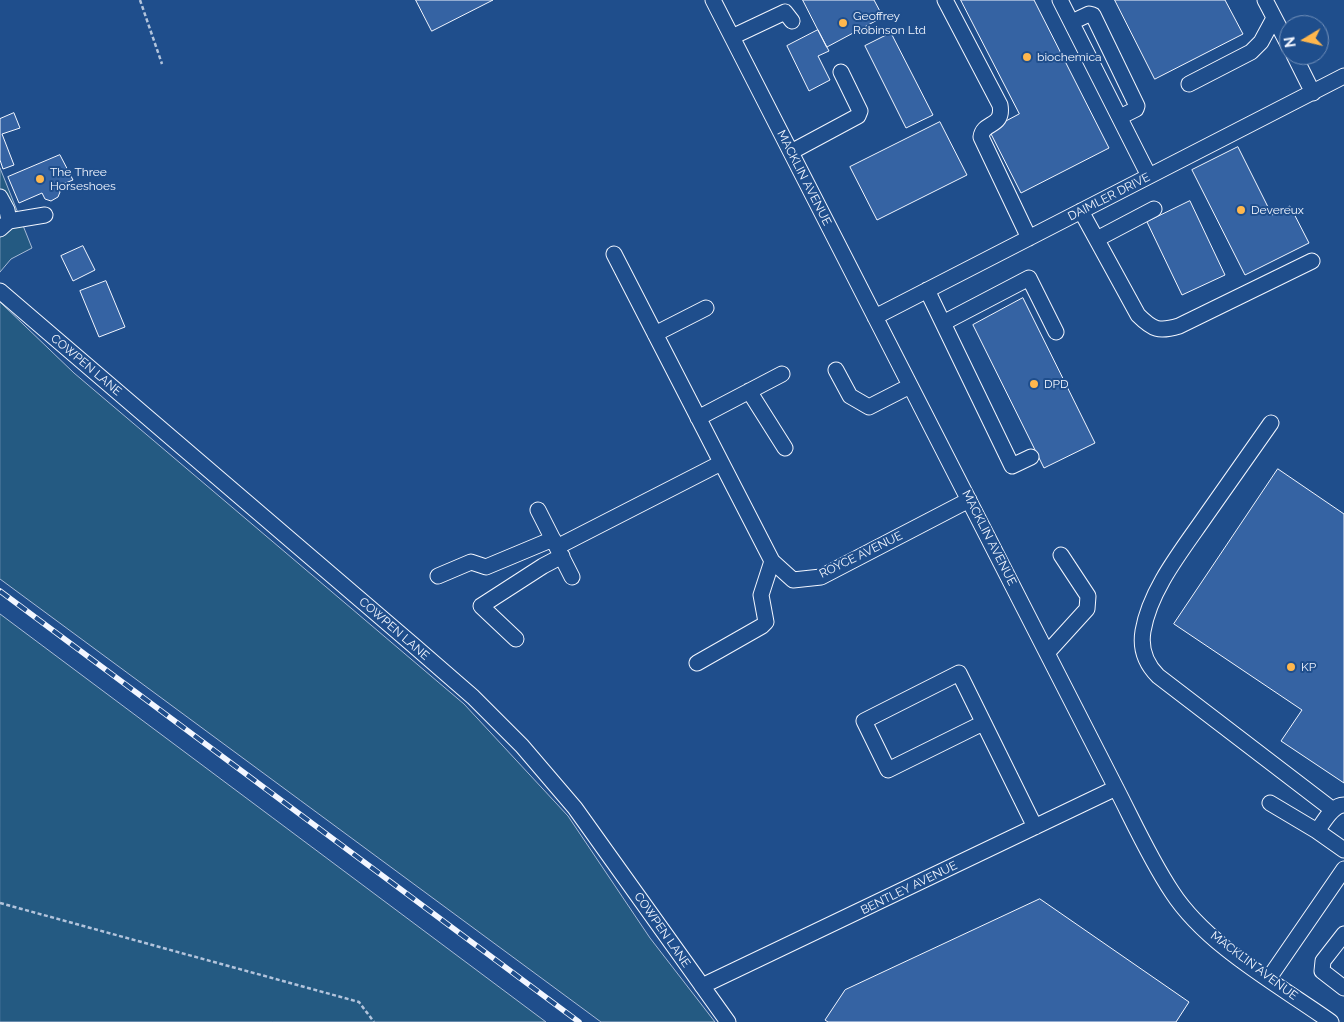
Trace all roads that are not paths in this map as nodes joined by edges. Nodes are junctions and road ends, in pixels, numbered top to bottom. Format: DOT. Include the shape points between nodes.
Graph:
graph roads {
  1 [pos="713,0"];
  2 [pos="945,0"];
  3 [pos="1060,0"];
  4 [pos="1265,0"];
  5 [pos="1274,18"];
  6 [pos="792,21"];
  7 [pos="1072,22"];
  8 [pos="1279,27"];
  9 [pos="732,37"];
  10 [pos="1299,65"];
  11 [pos="841,72"];
  12 [pos="1344,76"];
  13 [pos="1189,84"];
  14 [pos="1313,93"];
  15 [pos="1120,117"];
  16 [pos="791,152"];
  17 [pos="1150,176"];
  18 [pos="0,197"];
  19 [pos="1154,209"];
  20 [pos="1081,211"];
  21 [pos="45,214"];
  22 [pos="4,225"];
  23 [pos="1029,238"];
  24 [pos="1097,239"];
  25 [pos="614,254"];
  26 [pos="1312,261"];
  27 [pos="927,290"];
  28 [pos="0,292"];
  29 [pos="706,308"];
  30 [pos="875,317"];
  31 [pos="942,323"];
  32 [pos="1056,332"];
  33 [pos="656,334"];
  34 [pos="836,370"];
  35 [pos="782,374"];
  36 [pos="910,386"];
  37 [pos="749,391"];
  38 [pos="698,418"];
  39 [pos="1271,423"];
  40 [pos="785,448"];
  41 [pos="1031,456"];
  42 [pos="721,463"];
  43 [pos="969,500"];
  44 [pos="538,510"];
  45 [pos="557,547"];
  46 [pos="1061,555"];
  47 [pos="772,562"];
  48 [pos="438,576"];
  49 [pos="572,577"];
  50 [pos="516,639"];
  51 [pos="1047,653"];
  52 [pos="696,663"];
  53 [pos="982,723"];
  54 [pos="1116,788"];
  55 [pos="1270,803"];
  56 [pos="1338,808"];
  57 [pos="1035,827"];
  58 [pos="1317,831"];
  59 [pos="1344,850"];
  60 [pos="1344,869"];
  61 [pos="1344,934"];
  62 [pos="1269,978"];
  63 [pos="702,986"];
  64 [pos="1343,986"];
  65 [pos="728,1022"];
  66 [pos="1330,1022"];
  1 -- 9 [label="street, MACKLIN AVENUE"];
  2 -- 23 [label="street" via="1000,105 999,120 983,131 980,138"];
  3 -- 7 [label="street"];
  4 -- 5 [label="street"];
  5 -- 8 [label="street"];
  5 -- 13 [label="street" via="1261,42 1251,52"];
  6 -- 9 [label="street" via="785,12"];
  7 -- 15 [label="street"];
  7 -- 15 [label="street" via="1092,15 1137,106"];
  9 -- 16 [label="street, MACKLIN AVENUE"];
  10 -- 14 [label="street"];
  11 -- 16 [label="street" via="860,111 858,116"];
  12 -- 14 [label="street, DAIMLER DRIVE"];
  14 -- 17 [label="street, DAIMLER DRIVE"];
  15 -- 17 [label="street"];
  16 -- 30 [label="street, MACKLIN AVENUE"];
  17 -- 20 [label="street, DAIMLER DRIVE"];
  18 -- 22 [label="street" via="7,210"];
  19 -- 24 [label="street"];
  20 -- 23 [label="street, DAIMLER DRIVE"];
  20 -- 24 [label="street"];
  21 -- 22 [label="street"];
  23 -- 27 [label="street, DAIMLER DRIVE"];
  24 -- 26 [label="street" via="1138,315 1148,325 1163,331"];
  25 -- 33 [label="street, ROYCE AVENUE"];
  27 -- 30 [label="street, DAIMLER DRIVE"];
  27 -- 31 [label="street"];
  28 -- 63 [label="street, COWPEN LANE" via="480,704 522,746 575,808"];
  29 -- 33 [label="street"];
  30 -- 36 [label="street, MACKLIN AVENUE"];
  31 -- 32 [label="street" via="1029,278"];
  31 -- 41 [label="street" via="1012,466"];
  33 -- 38 [label="street, ROYCE AVENUE"];
  34 -- 36 [label="street" via="850,396 869,407"];
  35 -- 37 [label="street"];
  36 -- 43 [label="street, MACKLIN AVENUE"];
  37 -- 38 [label="street"];
  37 -- 40 [label="street"];
  38 -- 42 [label="street, ROYCE AVENUE"];
  39 -- 56 [label="street" via="1186,544 1157,593 1143,633 1143,652 1149,667 1158,676"];
  42 -- 45 [label="street"];
  42 -- 47 [label="street, ROYCE AVENUE"];
  43 -- 47 [label="street, ROYCE AVENUE" via="821,577 794,580"];
  43 -- 51 [label="street, MACKLIN AVENUE"];
  44 -- 45 [label="street"];
  45 -- 48 [label="street" via="486,567 471,562"];
  45 -- 49 [label="street"];
  45 -- 50 [label="street" via="543,566 481,606"];
  46 -- 51 [label="street" via="1088,596 1087,609"];
  47 -- 52 [label="street" via="762,595 766,622"];
  51 -- 54 [label="street, MACKLIN AVENUE"];
  53 -- 53 [label="street" via="959,673 864,721 888,770"];
  53 -- 57 [label="street"];
  54 -- 57 [label="street, BENTLEY AVENUE"];
  54 -- 62 [label="street, MACKLIN AVENUE" via="1172,893 1221,944"];
  55 -- 58 [label="street"];
  56 -- 58 [label="street"];
  57 -- 63 [label="street, BENTLEY AVENUE"];
  58 -- 59 [label="street"];
  60 -- 62 [label="street"];
  61 -- 64 [label="street" via="1323,961 1322,971"];
  62 -- 66 [label="street, MACKLIN AVENUE"];
  63 -- 65 [label="street, COWPEN LANE"];
}
